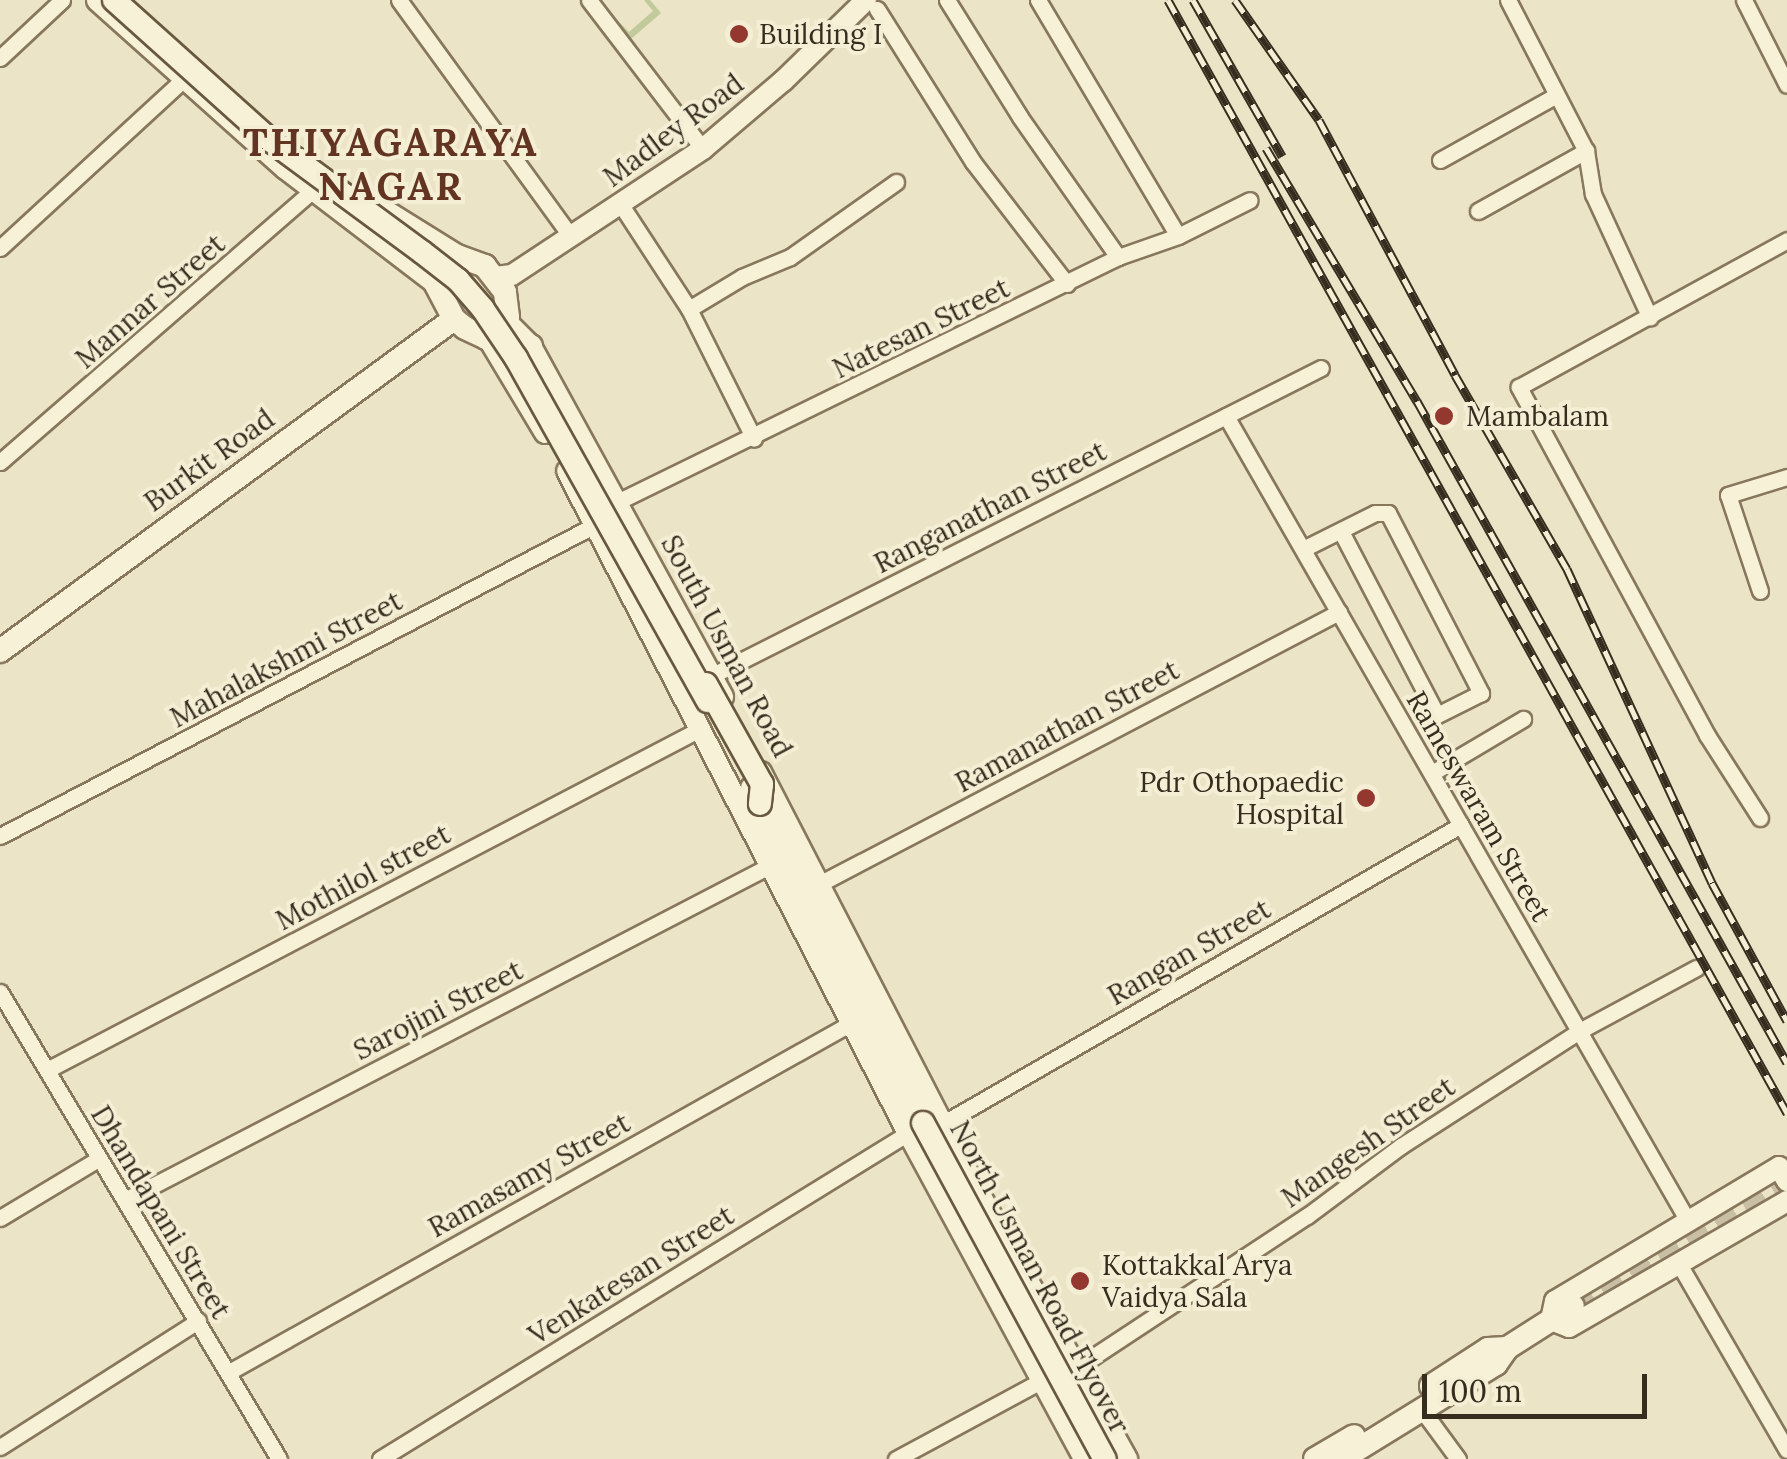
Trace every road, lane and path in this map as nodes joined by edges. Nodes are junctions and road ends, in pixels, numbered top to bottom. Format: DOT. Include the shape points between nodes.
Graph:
graph roads {
  1 [pos="62,0"];
  2 [pos="98,0"];
  3 [pos="114,0"];
  4 [pos="124,0"];
  5 [pos="399,0"];
  6 [pos="588,0"];
  7 [pos="948,0"];
  8 [pos="1038,0"];
  9 [pos="1508,0"];
  10 [pos="1744,0"];
  11 [pos="871,4"];
  12 [pos="0,58"];
  13 [pos="183,80"];
  14 [pos="1787,85"];
  15 [pos="1555,96"];
  16 [pos="703,148"];
  17 [pos="1586,151"];
  18 [pos="1440,160"];
  19 [pos="322,182"];
  20 [pos="896,182"];
  21 [pos="1250,200"];
  22 [pos="621,204"];
  23 [pos="1478,211"];
  24 [pos="570,235"];
  25 [pos="1178,236"];
  26 [pos="1787,240"];
  27 [pos="0,248"];
  28 [pos="457,256"];
  29 [pos="1118,258"];
  30 [pos="495,277"];
  31 [pos="434,281"];
  32 [pos="1067,284"];
  33 [pos="689,310"];
  34 [pos="454,318"];
  35 [pos="1650,318"];
  36 [pos="508,323"];
  37 [pos="486,338"];
  38 [pos="532,346"];
  39 [pos="1321,368"];
  40 [pos="1226,416"];
  41 [pos="754,439"];
  42 [pos="0,462"];
  43 [pos="1787,477"];
  44 [pos="615,503"];
  45 [pos="595,525"];
  46 [pos="1341,530"];
  47 [pos="1303,549"];
  48 [pos="1760,590"];
  49 [pos="1339,612"];
  50 [pos="0,651"];
  51 [pos="712,676"];
  52 [pos="682,691"];
  53 [pos="1523,720"];
  54 [pos="702,728"];
  55 [pos="1432,773"];
  56 [pos="760,804"];
  57 [pos="1760,818"];
  58 [pos="1461,825"];
  59 [pos="0,836"];
  60 [pos="772,865"];
  61 [pos="818,884"];
  62 [pos="789,899"];
  63 [pos="1696,968"];
  64 [pos="0,992"];
  65 [pos="853,1022"];
  66 [pos="1581,1030"];
  67 [pos="46,1070"];
  68 [pos="924,1127"];
  69 [pos="939,1152"];
  70 [pos="98,1159"];
  71 [pos="1783,1174"];
  72 [pos="128,1199"];
  73 [pos="1787,1200"];
  74 [pos="0,1218"];
  75 [pos="1688,1222"];
  76 [pos="1679,1264"];
  77 [pos="1572,1306"];
  78 [pos="1551,1320"];
  79 [pos="198,1321"];
  80 [pos="1507,1348"];
  81 [pos="1078,1370"];
  82 [pos="229,1372"];
  83 [pos="1039,1379"];
  84 [pos="1422,1410"];
  85 [pos="0,1448"];
  86 [pos="1787,1450"];
  87 [pos="1332,1456"];
  88 [pos="279,1459"];
  89 [pos="380,1459"];
  90 [pos="896,1459"];
  91 [pos="1084,1459"];
  92 [pos="1105,1459"];
  93 [pos="1127,1459"];
  94 [pos="1458,1459"];
  1 -- 12 [label="street"];
  2 -- 13 [label="main road, South Usman Road"];
  3 -- 56 [label="main road, South Usman Road, bridge" via="270,140 458,280 516,358"];
  4 -- 19 [label="main road, South Usman Road"];
  5 -- 24 [label="street"];
  6 -- 16 [label="street"];
  7 -- 29 [label="street"];
  8 -- 25 [label="street"];
  9 -- 15 [label="street"];
  10 -- 14 [label="street"];
  11 -- 16 [label="street, Madley Road"];
  11 -- 32 [label="street" via="973,162"];
  13 -- 19 [label="main road, South Usman Road"];
  13 -- 27 [label="street"];
  15 -- 17 [label="street"];
  15 -- 18 [label="street"];
  16 -- 22 [label="street, Madley Road"];
  17 -- 23 [label="street"];
  17 -- 35 [label="street" via="1593,194"];
  19 -- 28 [label="main road, South Usman Road"];
  19 -- 31 [label="main road, South Usman Road"];
  19 -- 42 [label="street, Mannar Street"];
  20 -- 33 [label="street" via="790,257"];
  21 -- 25 [label="street, Natesan Street"];
  22 -- 24 [label="street, Madley Road"];
  22 -- 33 [label="street"];
  24 -- 30 [label="street, Madley Road" via="512,275"];
  25 -- 29 [label="street, Natesan Street"];
  26 -- 35 [label="street"];
  28 -- 30 [label="main road, South Usman Road" via="478,261"];
  28 -- 31 [label="main road"];
  29 -- 32 [label="street, Natesan Street"];
  30 -- 36 [label="main road" via="505,292"];
  31 -- 34 [label="main road, South Usman Road"];
  32 -- 41 [label="street, Natesan Street"];
  33 -- 41 [label="street"];
  34 -- 37 [label="main road, South Usman Road"];
  34 -- 50 [label="main road, Burkit Road"];
  35 -- 57 [label="street" via="1519,386 1707,735"];
  36 -- 37 [label="main road"];
  36 -- 38 [label="street, South Usman Road"];
  37 -- 45 [label="street, South Usman Road" via="500,351"];
  38 -- 44 [label="street, South Usman Road"];
  38 -- 56 [label="main road, bridge" via="528,356 762,784"];
  39 -- 40 [label="street, Ranganathan Street"];
  40 -- 47 [label="street, Rameswaram Street"];
  40 -- 51 [label="street, Ranganathan Street"];
  41 -- 44 [label="street, Natesan Street"];
  43 -- 48 [label="street" via="1728,494"];
  44 -- 51 [label="street, South Usman Road"];
  45 -- 52 [label="street, South Usman Road"];
  45 -- 59 [label="street, Mahalakshmi Street"];
  46 -- 46 [label="street" via="1388,513 1481,694 1436,714"];
  46 -- 47 [label="street"];
  47 -- 49 [label="street, Rameswaram Street"];
  49 -- 55 [label="street, Rameswaram Street"];
  49 -- 61 [label="street, Ramanathan Street"];
  51 -- 52 [label="street, Ranganathan Street"];
  51 -- 61 [label="street, South Usman Road"];
  52 -- 54 [label="street, South Usman Road"];
  53 -- 55 [label="street"];
  54 -- 60 [label="street, South Usman Road"];
  54 -- 67 [label="street, Mothilol street"];
  55 -- 58 [label="street, Rameswaram Street"];
  56 -- 68 [label="main road, North Usman Road Flyover"];
  58 -- 66 [label="street, Rameswaram Street"];
  58 -- 68 [label="street, Rangan Street"];
  60 -- 62 [label="street, South Usman Road"];
  60 -- 72 [label="street, Sarojini Street"];
  61 -- 68 [label="street, South Usman Road"];
  62 -- 65 [label="street, South Usman Road"];
  62 -- 69 [label="main road" via="798,904 919,1139"];
  63 -- 66 [label="street, Mangesh Street"];
  64 -- 67 [label="street, Dhandapani Street"];
  65 -- 68 [label="street, South Usman Road"];
  65 -- 82 [label="street, Ramasamy Street"];
  66 -- 75 [label="street, Rameswaram Street"];
  66 -- 81 [label="street, Mangesh Street"];
  67 -- 70 [label="street, Dhandapani Street"];
  68 -- 69 [label="main road, North Usman Road Flyover, bridge"];
  68 -- 81 [label="street, South Usman Road"];
  68 -- 83 [label="street, South Usman Road"];
  68 -- 89 [label="street, Venkatesan Street"];
  69 -- 92 [label="main road, North Usman Road Flyover, bridge"];
  70 -- 72 [label="street, Dhandapani Street"];
  70 -- 74 [label="street"];
  71 -- 75 [label="street"];
  72 -- 79 [label="street, Dhandapani Street"];
  73 -- 76 [label="street"];
  75 -- 78 [label="street" via="1555,1301"];
  76 -- 78 [label="street" via="1569,1326"];
  76 -- 86 [label="street"];
  77 -- 78 [label="main road"];
  78 -- 80 [label="main road"];
  79 -- 82 [label="street, Dhandapani Street"];
  79 -- 85 [label="street"];
  80 -- 84 [label="main road" via="1496,1364"];
  80 -- 87 [label="main road" via="1488,1350"];
  81 -- 83 [label="street"];
  81 -- 93 [label="street, South Usman Road"];
  82 -- 88 [label="street, Dhandapani Street"];
  83 -- 90 [label="street"];
  83 -- 91 [label="street, South Usman Road"];
  84 -- 87 [label="main road"];
  84 -- 94 [label="street"];
}
